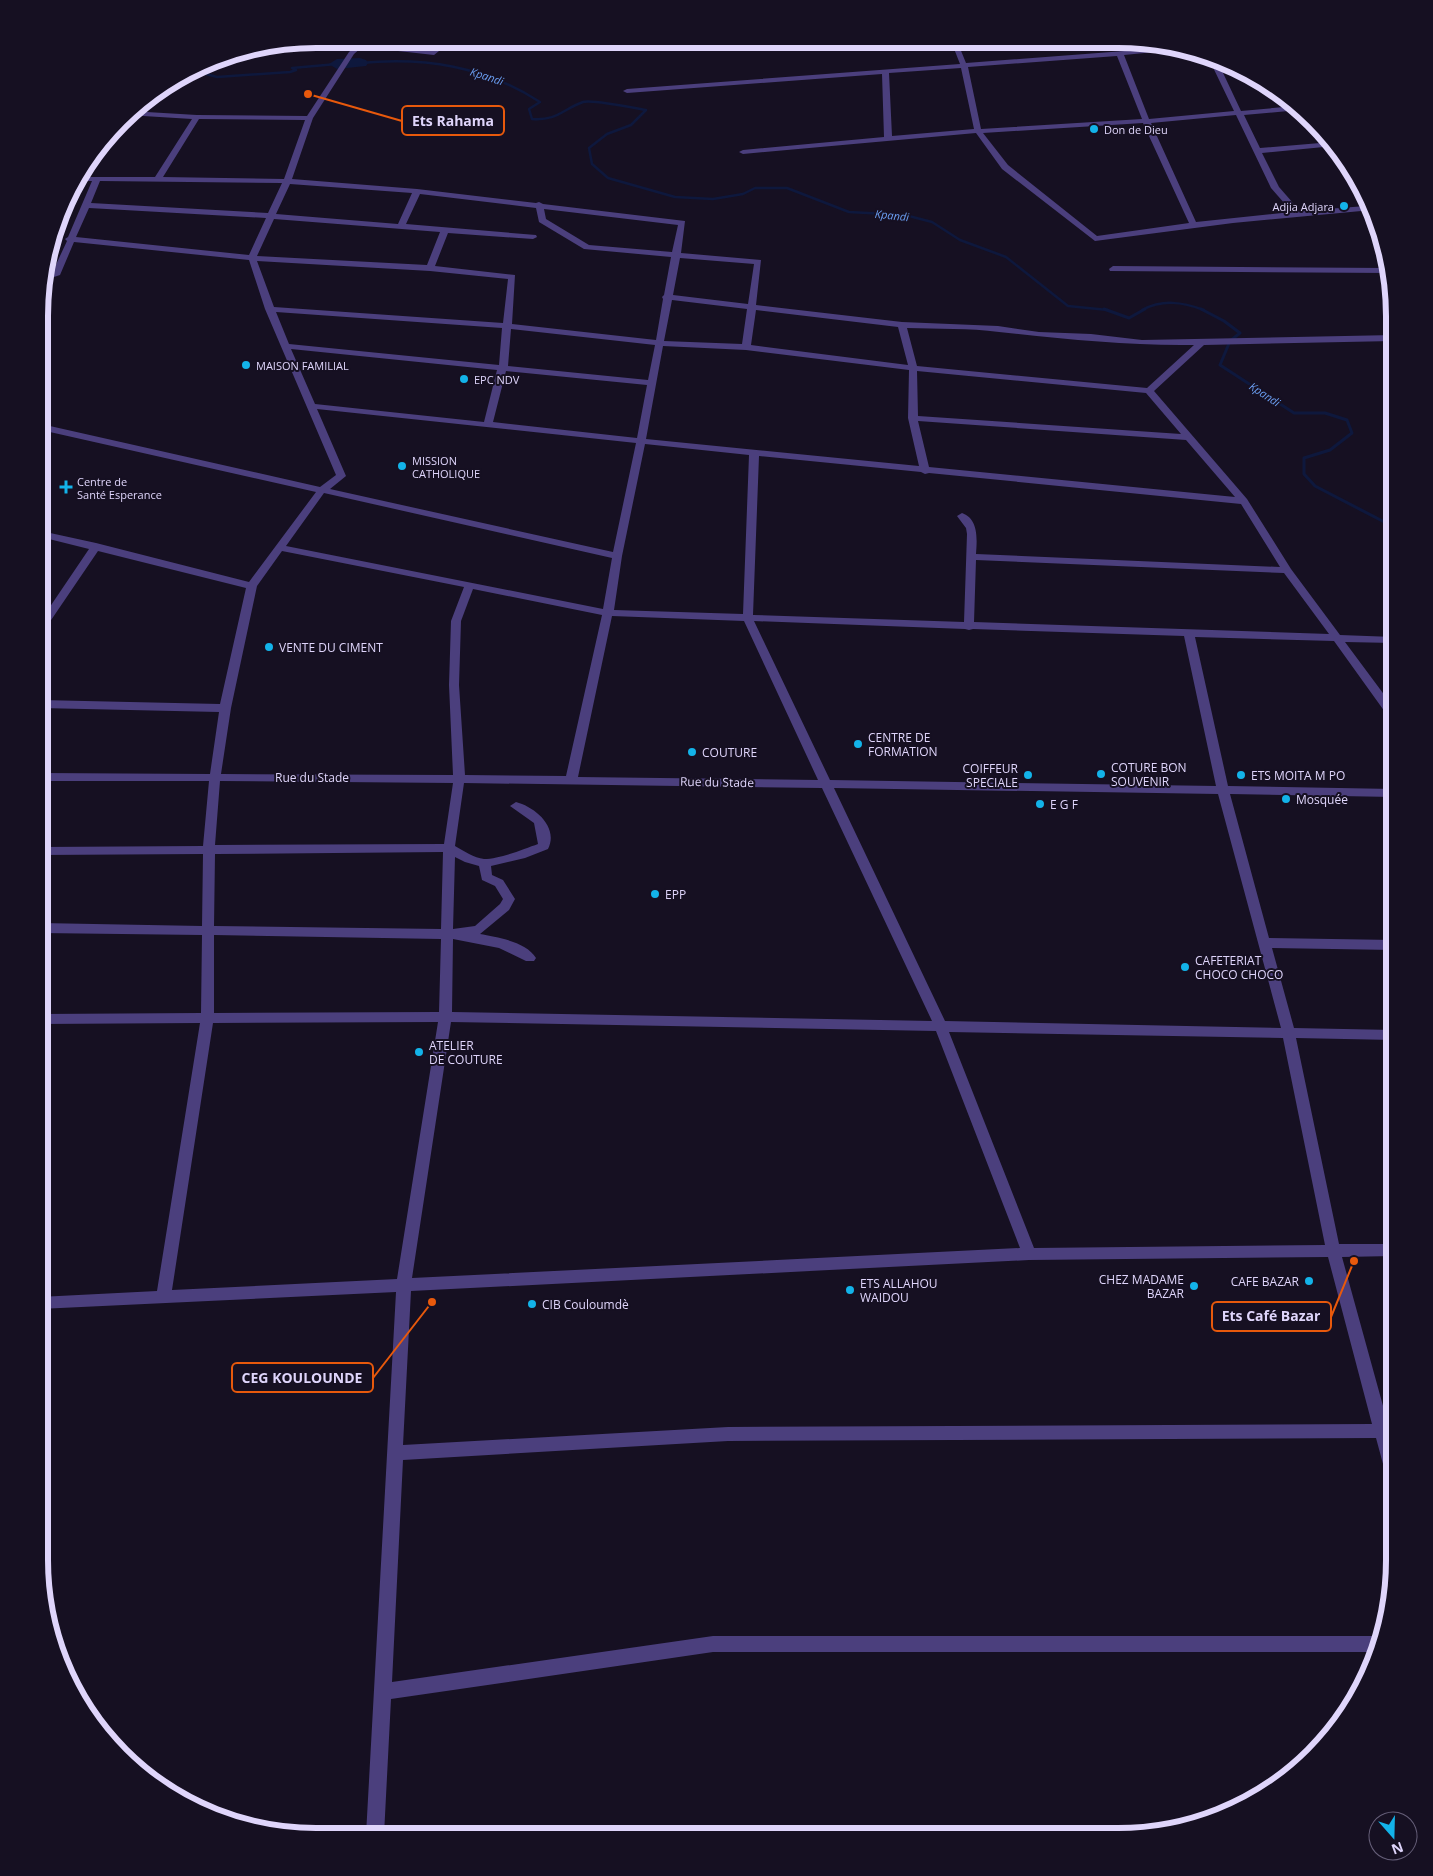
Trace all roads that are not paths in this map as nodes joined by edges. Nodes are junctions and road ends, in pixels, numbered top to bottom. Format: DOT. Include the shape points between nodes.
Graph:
graph roads {
  1 [pos="357,47"];
  2 [pos="380,47"];
  3 [pos="441,47"];
  4 [pos="956,47"];
  5 [pos="1158,51"];
  6 [pos="1120,54"];
  7 [pos="964,66"];
  8 [pos="1217,67"];
  9 [pos="885,70"];
  10 [pos="627,91"];
  11 [pos="1288,109"];
  12 [pos="139,114"];
  13 [pos="1239,115"];
  14 [pos="197,117"];
  15 [pos="310,118"];
  16 [pos="1146,121"];
  17 [pos="978,131"];
  18 [pos="888,138"];
  19 [pos="1324,145"];
  20 [pos="1257,151"];
  21 [pos="743,152"];
  22 [pos="84,179"];
  23 [pos="97,179"];
  24 [pos="158,179"];
  25 [pos="287,181"];
  26 [pos="417,191"];
  27 [pos="539,204"];
  28 [pos="85,205"];
  29 [pos="1363,208"];
  30 [pos="1297,212"];
  31 [pos="271,216"];
  32 [pos="1193,224"];
  33 [pos="401,226"];
  34 [pos="445,230"];
  35 [pos="534,237"];
  36 [pos="70,239"];
  37 [pos="675,256"];
  38 [pos="252,258"];
  39 [pos="430,268"];
  40 [pos="1113,269"];
  41 [pos="1381,271"];
  42 [pos="51,275"];
  43 [pos="666,297"];
  44 [pos="752,306"];
  45 [pos="269,309"];
  46 [pos="902,325"];
  47 [pos="508,326"];
  48 [pos="1386,338"];
  49 [pos="1202,342"];
  50 [pos="659,343"];
  51 [pos="286,346"];
  52 [pos="746,347"];
  53 [pos="503,366"];
  54 [pos="913,368"];
  55 [pos="652,383"];
  56 [pos="1149,391"];
  57 [pos="312,406"];
  58 [pos="913,418"];
  59 [pos="488,425"];
  60 [pos="48,428"];
  61 [pos="1188,437"];
  62 [pos="641,441"];
  63 [pos="754,453"];
  64 [pos="925,471"];
  65 [pos="322,490"];
  66 [pos="1244,501"];
  67 [pos="962,516"];
  68 [pos="48,536"];
  69 [pos="96,546"];
  70 [pos="281,548"];
  71 [pos="617,556"];
  72 [pos="973,556"];
  73 [pos="1287,570"];
  74 [pos="470,584"];
  75 [pos="252,586"];
  76 [pos="608,613"];
  77 [pos="48,615"];
  78 [pos="748,619"];
  79 [pos="969,627"];
  80 [pos="1189,634"];
  81 [pos="1335,637"];
  82 [pos="1386,640"];
  83 [pos="48,704"];
  84 [pos="1386,705"];
  85 [pos="226,708"];
  86 [pos="214,776"];
  87 [pos="48,777"];
  88 [pos="459,778"];
  89 [pos="571,780"];
  90 [pos="824,783"];
  91 [pos="1223,790"];
  92 [pos="1386,793"];
  93 [pos="516,806"];
  94 [pos="449,848"];
  95 [pos="48,851"];
  96 [pos="209,851"];
  97 [pos="485,863"];
  98 [pos="48,928"];
  99 [pos="208,932"];
  100 [pos="447,934"];
  101 [pos="1265,943"];
  102 [pos="1386,945"];
  103 [pos="530,958"];
  104 [pos="445,1017"];
  105 [pos="207,1018"];
  106 [pos="48,1019"];
  107 [pos="941,1027"];
  108 [pos="1289,1034"];
  109 [pos="1386,1035"];
  110 [pos="1333,1250"];
  111 [pos="1386,1250"];
  112 [pos="1029,1254"];
  113 [pos="404,1284"];
  114 [pos="164,1296"];
  115 [pos="48,1302"];
  116 [pos="1386,1424"];
  117 [pos="1386,1431"];
  118 [pos="396,1453"];
  119 [pos="1372,1644"];
  120 [pos="383,1692"];
  121 [pos="375,1828"];
  1 -- 15 [label="street"];
  2 -- 3 [label="street" via="434,52"];
  4 -- 7 [label="street"];
  5 -- 6 [label="street"];
  6 -- 7 [label="street"];
  6 -- 16 [label="street"];
  7 -- 9 [label="street"];
  7 -- 17 [label="street"];
  8 -- 13 [label="street"];
  9 -- 10 [label="street"];
  9 -- 18 [label="street"];
  11 -- 13 [label="street"];
  12 -- 14 [label="street"];
  13 -- 16 [label="street"];
  13 -- 20 [label="street"];
  14 -- 15 [label="street"];
  14 -- 24 [label="street"];
  15 -- 25 [label="street"];
  16 -- 17 [label="street"];
  16 -- 32 [label="street"];
  17 -- 18 [label="street"];
  17 -- 32 [label="street" via="1005,167 1095,239"];
  18 -- 21 [label="street"];
  19 -- 20 [label="street"];
  20 -- 30 [label="street" via="1275,188"];
  22 -- 23 [label="street"];
  23 -- 24 [label="street"];
  23 -- 28 [label="street"];
  24 -- 25 [label="street"];
  25 -- 26 [label="street"];
  25 -- 31 [label="street"];
  26 -- 27 [label="street"];
  26 -- 33 [label="street"];
  27 -- 37 [label="street" via="542,220 587,248"];
  27 -- 37 [label="street" via="682,223"];
  28 -- 31 [label="street"];
  28 -- 36 [label="street"];
  29 -- 30 [label="street"];
  30 -- 32 [label="street"];
  31 -- 33 [label="street"];
  31 -- 38 [label="street"];
  33 -- 34 [label="street"];
  34 -- 35 [label="street"];
  34 -- 39 [label="street"];
  36 -- 38 [label="street"];
  36 -- 42 [label="street" via="57,273"];
  37 -- 43 [label="street"];
  37 -- 44 [label="street" via="758,262"];
  38 -- 39 [label="street"];
  38 -- 45 [label="street"];
  39 -- 47 [label="street" via="512,277"];
  40 -- 41 [label="street"];
  43 -- 44 [label="street"];
  43 -- 50 [label="street"];
  44 -- 46 [label="street"];
  44 -- 52 [label="street"];
  45 -- 47 [label="street"];
  45 -- 51 [label="street"];
  46 -- 49 [label="street" via="998,328 1039,335 1142,343"];
  46 -- 54 [label="street"];
  47 -- 50 [label="street"];
  47 -- 53 [label="street"];
  48 -- 49 [label="street"];
  49 -- 56 [label="street"];
  50 -- 52 [label="street"];
  50 -- 55 [label="street"];
  51 -- 53 [label="street"];
  51 -- 57 [label="street"];
  52 -- 54 [label="street"];
  53 -- 55 [label="street"];
  53 -- 59 [label="street"];
  54 -- 56 [label="street"];
  54 -- 58 [label="street"];
  55 -- 62 [label="street"];
  56 -- 61 [label="street"];
  57 -- 59 [label="street"];
  57 -- 65 [label="street" via="340,476"];
  58 -- 61 [label="street"];
  58 -- 64 [label="street"];
  59 -- 62 [label="street"];
  60 -- 65 [label="street"];
  61 -- 66 [label="street"];
  62 -- 63 [label="street"];
  62 -- 71 [label="street"];
  63 -- 64 [label="street"];
  63 -- 78 [label="street"];
  64 -- 66 [label="street"];
  65 -- 70 [label="street"];
  65 -- 71 [label="street"];
  66 -- 73 [label="street"];
  67 -- 72 [label="street" via="971,528"];
  68 -- 69 [label="street"];
  69 -- 75 [label="street"];
  69 -- 77 [label="street"];
  70 -- 74 [label="street"];
  70 -- 75 [label="street"];
  71 -- 76 [label="street"];
  72 -- 73 [label="street"];
  72 -- 79 [label="street"];
  73 -- 81 [label="street"];
  74 -- 76 [label="street"];
  74 -- 88 [label="street" via="456,621 454,685"];
  75 -- 85 [label="street"];
  76 -- 78 [label="street"];
  76 -- 89 [label="street"];
  78 -- 79 [label="street"];
  78 -- 90 [label="street"];
  79 -- 80 [label="street"];
  80 -- 81 [label="street"];
  80 -- 91 [label="street"];
  81 -- 82 [label="street"];
  81 -- 84 [label="street"];
  83 -- 85 [label="street"];
  85 -- 86 [label="street"];
  86 -- 87 [label="street, Rue du Stade"];
  86 -- 88 [label="street, Rue du Stade"];
  86 -- 96 [label="street"];
  88 -- 89 [label="street, Rue du Stade"];
  88 -- 94 [label="street"];
  89 -- 90 [label="street, Rue du Stade"];
  90 -- 91 [label="street, Rue du Stade"];
  90 -- 107 [label="street"];
  91 -- 92 [label="street, Rue du Stade"];
  91 -- 101 [label="street"];
  93 -- 97 [label="street" via="539,818 544,830 544,846"];
  94 -- 96 [label="street"];
  94 -- 97 [label="street"];
  94 -- 100 [label="street"];
  95 -- 96 [label="street"];
  96 -- 99 [label="street"];
  97 -- 100 [label="street" via="486,877 499,883 509,899 506,906 478,930"];
  98 -- 99 [label="street"];
  99 -- 100 [label="street"];
  99 -- 105 [label="street"];
  100 -- 103 [label="street" via="489,940 519,949"];
  100 -- 104 [label="street"];
  101 -- 102 [label="street"];
  101 -- 108 [label="street"];
  104 -- 105 [label="street"];
  104 -- 107 [label="street"];
  104 -- 113 [label="street"];
  105 -- 106 [label="street"];
  105 -- 114 [label="street"];
  107 -- 108 [label="street"];
  107 -- 112 [label="street"];
  108 -- 109 [label="street"];
  108 -- 110 [label="street"];
  110 -- 111 [label="street"];
  110 -- 112 [label="street"];
  110 -- 116 [label="street"];
  112 -- 113 [label="street"];
  113 -- 114 [label="street"];
  113 -- 118 [label="street"];
  114 -- 115 [label="street"];
  117 -- 118 [label="street" via="728,1434"];
  118 -- 120 [label="street"];
  119 -- 120 [label="street" via="713,1644"];
  120 -- 121 [label="street"];
}
